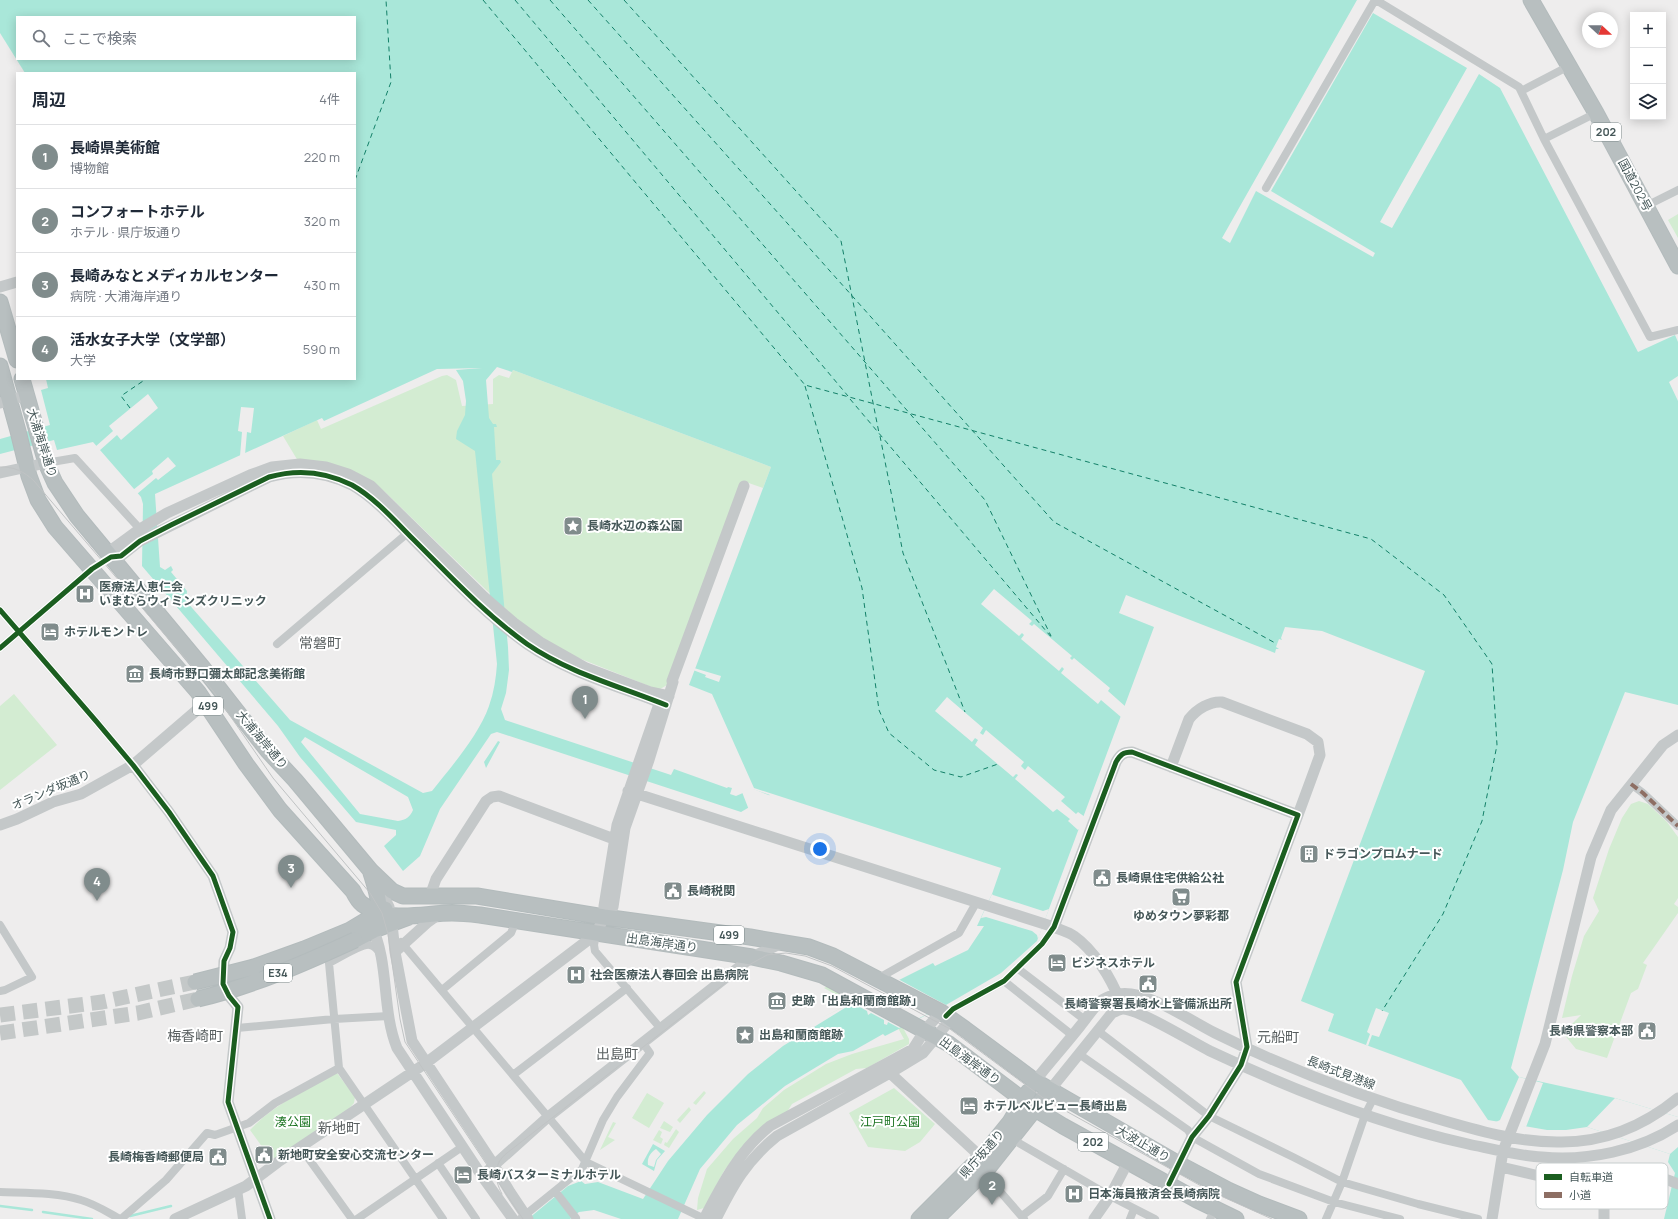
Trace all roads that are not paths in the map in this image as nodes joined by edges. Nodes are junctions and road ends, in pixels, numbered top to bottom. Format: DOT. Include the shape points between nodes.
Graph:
graph roads {
  1 [pos="1376,0"];
  2 [pos="1531,0"];
  3 [pos="1569,66"];
  4 [pos="1521,91"];
  5 [pos="1596,113"];
  6 [pos="1544,139"];
  7 [pos="1266,188"];
  8 [pos="1678,190"];
  9 [pos="1646,206"];
  10 [pos="1678,266"];
  11 [pos="16,282"];
  12 [pos="0,286"];
  13 [pos="0,302"];
  14 [pos="1678,330"];
  15 [pos="16,357"];
  16 [pos="0,366"];
  17 [pos="22,380"];
  18 [pos="27,395"];
  19 [pos="4,401"];
  20 [pos="46,463"];
  21 [pos="27,467"];
  22 [pos="0,473"];
  23 [pos="744,486"];
  24 [pos="140,529"];
  25 [pos="411,530"];
  26 [pos="111,557"];
  27 [pos="92,569"];
  28 [pos="0,610"];
  29 [pos="512,627"];
  30 [pos="19,632"];
  31 [pos="277,644"];
  32 [pos="0,648"];
  33 [pos="664,699"];
  34 [pos="207,704"];
  35 [pos="1678,734"];
  36 [pos="132,765"];
  37 [pos="1171,767"];
  38 [pos="1631,784"];
  39 [pos="632,793"];
  40 [pos="1298,815"];
  41 [pos="0,825"];
  42 [pos="1678,826"];
  43 [pos="614,839"];
  44 [pos="370,871"];
  45 [pos="415,896"];
  46 [pos="430,896"];
  47 [pos="361,904"];
  48 [pos="980,904"];
  49 [pos="439,914"];
  50 [pos="604,917"];
  51 [pos="516,921"];
  52 [pos="0,925"];
  53 [pos="1049,925"];
  54 [pos="387,926"];
  55 [pos="596,934"];
  56 [pos="352,935"];
  57 [pos="782,942"];
  58 [pos="382,956"];
  59 [pos="752,957"];
  60 [pos="1017,968"];
  61 [pos="876,980"];
  62 [pos="1004,981"];
  63 [pos="194,982"];
  64 [pos="627,988"];
  65 [pos="442,990"];
  66 [pos="0,991"];
  67 [pos="1118,994"];
  68 [pos="198,999"];
  69 [pos="1123,1009"];
  70 [pos="943,1014"];
  71 [pos="389,1016"];
  72 [pos="334,1019"];
  73 [pos="1085,1020"];
  74 [pos="237,1028"];
  75 [pos="472,1028"];
  76 [pos="662,1028"];
  77 [pos="1098,1031"];
  78 [pos="930,1033"];
  79 [pos="1072,1035"];
  80 [pos="643,1043"];
  81 [pos="1247,1047"];
  82 [pos="1079,1054"];
  83 [pos="426,1063"];
  84 [pos="1241,1065"];
  85 [pos="339,1068"];
  86 [pos="412,1071"];
  87 [pos="890,1073"];
  88 [pos="513,1075"];
  89 [pos="1035,1081"];
  90 [pos="1050,1090"];
  91 [pos="1678,1098"];
  92 [pos="1373,1099"];
  93 [pos="1029,1104"];
  94 [pos="365,1105"];
  95 [pos="1365,1115"];
  96 [pos="1210,1116"];
  97 [pos="548,1117"];
  98 [pos="1678,1125"];
  99 [pos="237,1128"];
  100 [pos="1192,1137"];
  101 [pos="1508,1137"];
  102 [pos="1012,1139"];
  103 [pos="462,1147"];
  104 [pos="301,1148"];
  105 [pos="1503,1151"];
  106 [pos="981,1157"];
  107 [pos="586,1162"];
  108 [pos="1128,1162"];
  109 [pos="438,1163"];
  110 [pos="1179,1164"];
  111 [pos="495,1166"];
  112 [pos="1501,1167"];
  113 [pos="1064,1169"];
  114 [pos="984,1173"];
  115 [pos="1536,1174"];
  116 [pos="482,1176"];
  117 [pos="255,1179"];
  118 [pos="417,1179"];
  119 [pos="1342,1182"];
  120 [pos="1169,1184"];
  121 [pos="238,1189"];
  122 [pos="555,1191"];
  123 [pos="0,1192"];
  124 [pos="1110,1196"];
  125 [pos="1334,1202"];
  126 [pos="1134,1209"];
  127 [pos="1212,1214"];
  128 [pos="524,1218"];
  129 [pos="938,1218"];
  130 [pos="1023,1218"];
  131 [pos="121,1219"];
  132 [pos="175,1219"];
  133 [pos="242,1219"];
  134 [pos="270,1219"];
  135 [pos="352,1219"];
  136 [pos="357,1219"];
  137 [pos="443,1219"];
  138 [pos="476,1219"];
  139 [pos="513,1219"];
  140 [pos="576,1219"];
  141 [pos="704,1219"];
  142 [pos="716,1219"];
  143 [pos="919,1219"];
  144 [pos="1094,1219"];
  145 [pos="1130,1219"];
  146 [pos="1155,1219"];
  147 [pos="1236,1219"];
  148 [pos="1299,1219"];
  149 [pos="1326,1219"];
  150 [pos="1400,1219"];
  151 [pos="1478,1219"];
  152 [pos="1492,1219"];
  1 -- 4 [label="street" via="1519,87"];
  1 -- 7 [label="street"];
  2 -- 3 [label="highway, 国道202号 / 202"];
  3 -- 4 [label="street"];
  3 -- 5 [label="highway, 国道202号 / 202"];
  4 -- 6 [label="street"];
  5 -- 6 [label="street"];
  5 -- 9 [label="highway, 国道202号 / 202"];
  6 -- 14 [label="street" via="1650,337"];
  8 -- 9 [label="street"];
  9 -- 10 [label="highway, 国道202号 / 202"];
  11 -- 12 [label="street"];
  13 -- 15 [label="highway"];
  16 -- 19 [label="highway, 大浦海岸通り / 499"];
  17 -- 18 [label="highway, 大浦海岸通り / 499"];
  18 -- 19 [label="street"];
  18 -- 20 [label="highway, 大浦海岸通り / 499"];
  19 -- 21 [label="highway, 大浦海岸通り / 499" via="18,431"];
  20 -- 21 [label="street"];
  20 -- 24 [label="street" via="75,458"];
  20 -- 26 [label="highway, 大浦海岸通り / 499" via="55,483 77,516"];
  21 -- 22 [label="street"];
  21 -- 27 [label="highway, 大浦海岸通り / 499" via="43,508 59,532"];
  23 -- 33 [label="street" via="673,682"];
  24 -- 25 [label="street" via="167,513 262,470 300,464 334,469 365,482"];
  24 -- 26 [label="street" via="114,548"];
  25 -- 26 [label="street" via="351,485 332,477 300,472 269,477 140,541 121,556"];
  25 -- 29 [label="street" via="484,597"];
  25 -- 29 [label="street" via="483,609"];
  25 -- 31 [label="street"];
  26 -- 27 [label="street"];
  26 -- 44 [label="highway, 大浦海岸通り / 499" via="268,751"];
  27 -- 30 [label="street"];
  27 -- 34 [label="highway, 大浦海岸通り / 499"];
  28 -- 30 [label="street"];
  29 -- 33 [label="street" via="586,668"];
  30 -- 32 [label="street"];
  30 -- 36 [label="street"];
  33 -- 39 [label="street"];
  34 -- 36 [label="street, オランダ坂通り"];
  34 -- 47 [label="highway, 大浦海岸通り / 499" via="280,810"];
  35 -- 38 [label="street" via="1663,745"];
  36 -- 41 [label="street, オランダ坂通り" via="81,794 52,802"];
  36 -- 74 [label="street" via="169,812 213,876 233,932 224,961 223,984 238,1007"];
  37 -- 40 [label="street"];
  37 -- 40 [label="street" via="1189,719 1194,713 1212,703 1222,702 1307,734 1318,742 1320,756"];
  37 -- 53 [label="street" via="1132,752 1125,752 1119,757"];
  38 -- 42 [label="street"];
  38 -- 101 [label="street" via="1611,810 1591,857 1545,1044"];
  39 -- 43 [label="street"];
  39 -- 48 [label="street"];
  39 -- 50 [label="street" via="613,907"];
  40 -- 81 [label="street" via="1236,982"];
  43 -- 46 [label="street" via="499,796 492,797 486,801 436,879"];
  43 -- 50 [label="street"];
  44 -- 45 [label="highway, 大浦海岸通り / 499" via="392,891 403,896"];
  44 -- 54 [label="highway"];
  45 -- 46 [label="highway, 出島海岸通り / 499"];
  45 -- 54 [label="highway, E34"];
  46 -- 50 [label="highway, 出島海岸通り / 499" via="477,896"];
  47 -- 54 [label="highway"];
  47 -- 56 [label="highway"];
  48 -- 53 [label="street"];
  48 -- 61 [label="street" via="959,933"];
  49 -- 51 [label="highway, 出島海岸通り / 499" via="480,915"];
  49 -- 54 [label="street"];
  49 -- 54 [label="highway, 出島海岸通り / 499" via="411,916"];
  50 -- 55 [label="street"];
  50 -- 57 [label="highway, 出島海岸通り / 499"];
  51 -- 55 [label="highway, 出島海岸通り / 499"];
  51 -- 65 [label="street" via="511,933"];
  52 -- 66 [label="street" via="32,977"];
  53 -- 60 [label="street" via="1042,944"];
  53 -- 67 [label="street" via="1073,936 1088,948 1097,958"];
  54 -- 56 [label="highway, E34"];
  54 -- 58 [label="street"];
  54 -- 65 [label="street"];
  54 -- 83 [label="street" via="409,1032"];
  55 -- 59 [label="highway, 出島海岸通り / 499"];
  55 -- 64 [label="street" via="595,951"];
  55 -- 75 [label="street"];
  56 -- 63 [label="highway, E34, bridge" via="241,971"];
  56 -- 68 [label="highway, E34, bridge" via="280,972"];
  57 -- 59 [label="street"];
  57 -- 61 [label="highway, 出島海岸通り / 499" via="809,947 833,956"];
  58 -- 71 [label="street"];
  58 -- 72 [label="street" via="369,944 329,963"];
  59 -- 76 [label="street"];
  59 -- 78 [label="highway, 出島海岸通り / 499" via="810,970"];
  60 -- 62 [label="street"];
  60 -- 73 [label="street"];
  61 -- 70 [label="highway, 出島海岸通り / 499"];
  62 -- 70 [label="street"];
  62 -- 79 [label="street"];
  64 -- 76 [label="street"];
  64 -- 88 [label="street"];
  65 -- 75 [label="street"];
  67 -- 69 [label="street"];
  67 -- 73 [label="street, 長崎式見港線" via="1101,1001"];
  67 -- 81 [label="street, 長崎式見港線" via="1146,997 1216,1034"];
  69 -- 77 [label="street" via="1112,1013"];
  69 -- 84 [label="street" via="1140,1014"];
  70 -- 78 [label="street"];
  70 -- 89 [label="highway, 出島海岸通り / 499"];
  71 -- 72 [label="street"];
  71 -- 86 [label="street" via="393,1039"];
  72 -- 74 [label="street"];
  72 -- 85 [label="street"];
  73 -- 79 [label="street, 長崎式見港線"];
  74 -- 99 [label="street" via="228,1102"];
  75 -- 83 [label="street"];
  75 -- 88 [label="street"];
  76 -- 80 [label="street"];
  77 -- 82 [label="street"];
  77 -- 96 [label="street"];
  78 -- 87 [label="street" via="923,1053"];
  78 -- 93 [label="highway, 出島海岸通り / 499" via="949,1044"];
  78 -- 141 [label="street" via="913,1049 770,1126 756,1137 727,1175"];
  79 -- 89 [label="street, 長崎式見港線"];
  80 -- 97 [label="street"];
  80 -- 107 [label="street" via="650,1054 603,1120"];
  81 -- 84 [label="street"];
  81 -- 92 [label="street, 長崎式見港線"];
  82 -- 90 [label="street"];
  82 -- 100 [label="street" via="1188,1130"];
  83 -- 86 [label="street"];
  83 -- 111 [label="street"];
  84 -- 95 [label="street"];
  84 -- 96 [label="street"];
  85 -- 94 [label="street"];
  85 -- 99 [label="street" via="275,1103 249,1123"];
  86 -- 94 [label="street"];
  86 -- 103 [label="street"];
  87 -- 106 [label="street"];
  87 -- 142 [label="street" via="777,1136 764,1146 735,1181"];
  88 -- 97 [label="street"];
  89 -- 90 [label="highway, 大波止通り / 202"];
  89 -- 93 [label="highway, 県庁坂通り"];
  90 -- 93 [label="highway, 県庁坂通り"];
  90 -- 110 [label="highway, 大波止通り / 202"];
  91 -- 101 [label="street, 長崎式見港線" via="1640,1124 1606,1136 1562,1142"];
  92 -- 95 [label="street"];
  92 -- 101 [label="street, 長崎式見港線" via="1454,1124"];
  93 -- 102 [label="highway, 県庁坂通り"];
  93 -- 106 [label="highway, 県庁坂通り"];
  93 -- 108 [label="highway, 大波止通り / 202"];
  94 -- 104 [label="street"];
  94 -- 118 [label="street"];
  95 -- 105 [label="street" via="1430,1135"];
  95 -- 119 [label="street"];
  96 -- 100 [label="street"];
  96 -- 119 [label="street"];
  97 -- 107 [label="street"];
  97 -- 111 [label="street"];
  98 -- 105 [label="street" via="1636,1145 1599,1155 1543,1158"];
  99 -- 117 [label="street"];
  99 -- 131 [label="street" via="215,1135 207,1133 166,1180"];
  100 -- 110 [label="street"];
  100 -- 125 [label="street" via="1259,1174"];
  101 -- 105 [label="street"];
  102 -- 113 [label="street"];
  102 -- 114 [label="highway, 県庁坂通り"];
  103 -- 109 [label="street"];
  103 -- 116 [label="street"];
  104 -- 117 [label="street"];
  104 -- 135 [label="street"];
  105 -- 112 [label="street"];
  106 -- 143 [label="highway, 県庁坂通り"];
  107 -- 122 [label="street" via="582,1169"];
  107 -- 141 [label="street"];
  108 -- 120 [label="highway, 大波止通り / 202"];
  108 -- 124 [label="street"];
  109 -- 118 [label="street"];
  109 -- 138 [label="street"];
  110 -- 120 [label="street"];
  110 -- 148 [label="highway, 大波止通り / 202" via="1228,1190"];
  111 -- 116 [label="street"];
  111 -- 128 [label="street"];
  112 -- 115 [label="street"];
  112 -- 152 [label="street"];
  113 -- 124 [label="street"];
  113 -- 130 [label="street" via="1048,1196"];
  114 -- 129 [label="highway, 県庁坂通り"];
  114 -- 130 [label="street"];
  116 -- 139 [label="street"];
  117 -- 121 [label="street"];
  117 -- 134 [label="street"];
  118 -- 136 [label="street"];
  118 -- 137 [label="street"];
  119 -- 125 [label="street"];
  119 -- 151 [label="street"];
  120 -- 127 [label="highway, 大波止通り / 202"];
  121 -- 132 [label="street"];
  121 -- 133 [label="street"];
  122 -- 128 [label="street"];
  122 -- 140 [label="street"];
  123 -- 131 [label="street" via="50,1194 79,1199"];
  124 -- 126 [label="street"];
  124 -- 144 [label="street"];
  125 -- 149 [label="street"];
  125 -- 150 [label="street"];
  126 -- 145 [label="street"];
  126 -- 146 [label="street"];
  127 -- 147 [label="highway, 大波止通り / 202"];
}
